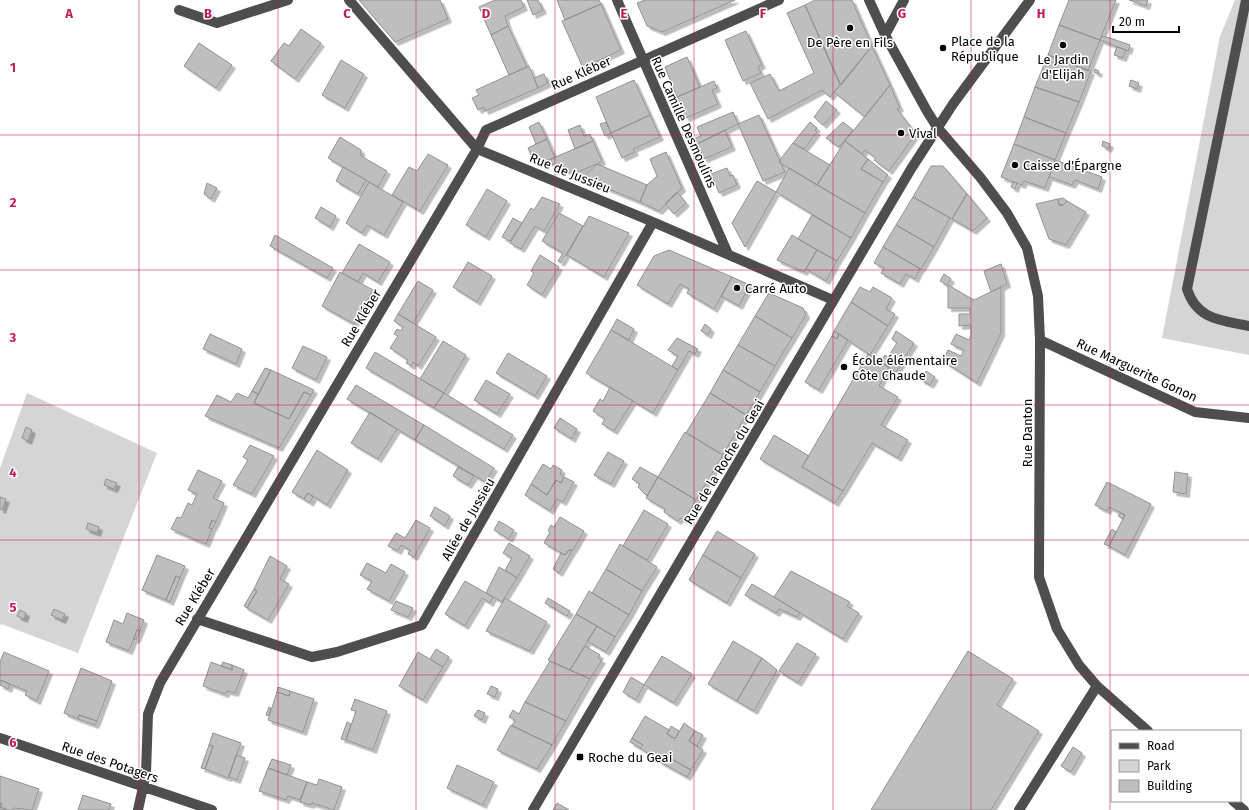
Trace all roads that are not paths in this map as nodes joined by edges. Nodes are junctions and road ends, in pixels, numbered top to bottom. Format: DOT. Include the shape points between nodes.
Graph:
graph roads {
  1 [pos="288,0"];
  2 [pos="349,0"];
  3 [pos="618,0"];
  4 [pos="779,0"];
  5 [pos="869,0"];
  6 [pos="904,0"];
  7 [pos="1030,0"];
  8 [pos="1246,0"];
  9 [pos="178,10"];
  10 [pos="885,35"];
  11 [pos="643,60"];
  12 [pos="937,128"];
  13 [pos="477,149"];
  14 [pos="653,222"];
  15 [pos="728,254"];
  16 [pos="833,300"];
  17 [pos="1249,326"];
  18 [pos="1040,340"];
  19 [pos="1249,418"];
  20 [pos="197,619"];
  21 [pos="1097,686"];
  22 [pos="1147,730"];
  23 [pos="0,738"];
  24 [pos="144,788"];
  25 [pos="1234,802"];
  26 [pos="138,810"];
  27 [pos="212,810"];
  28 [pos="533,810"];
  29 [pos="1019,810"];
  30 [pos="1244,810"];
  1 -- 9 [label="street" via="217,23"];
  2 -- 13 [label="street, Rue de Jussieu"];
  3 -- 11 [label="street, Rue Camille Desmoulins"];
  4 -- 11 [label="street, Rue Kléber"];
  5 -- 10 [label="street, Rue Danton"];
  6 -- 10 [label="street"];
  7 -- 12 [label="street"];
  8 -- 17 [label="street" via="1187,289 1191,302 1208,317"];
  10 -- 12 [label="street, Rue Danton"];
  11 -- 13 [label="street, Rue Kléber" via="486,130"];
  11 -- 15 [label="street, Rue Camille Desmoulins"];
  12 -- 16 [label="street, Rue de la Roche du Geai"];
  12 -- 18 [label="street, Rue Danton" via="980,177 1007,213 1027,248 1038,296"];
  13 -- 14 [label="street, Rue de Jussieu"];
  13 -- 20 [label="street, Rue Kléber"];
  14 -- 15 [label="street, Rue de Jussieu"];
  14 -- 20 [label="street, Allée de Jussieu" via="422,625 337,652 312,657"];
  15 -- 16 [label="street, Rue de Jussieu"];
  16 -- 28 [label="street, Rue de la Roche du Geai"];
  18 -- 19 [label="street, Rue Marguerite Gonon" via="1195,412"];
  18 -- 21 [label="street, Rue Danton" via="1039,577 1057,629 1079,665"];
  20 -- 24 [label="street, Rue Kléber" via="160,683 148,714"];
  21 -- 22 [label="street, Rue Danton"];
  21 -- 29 [label="street"];
  23 -- 24 [label="street, Rue des Potagers"];
  24 -- 26 [label="street, Rue Kléber"];
  24 -- 27 [label="street, Rue des Potagers"];
  25 -- 30 [label="street"];
}
